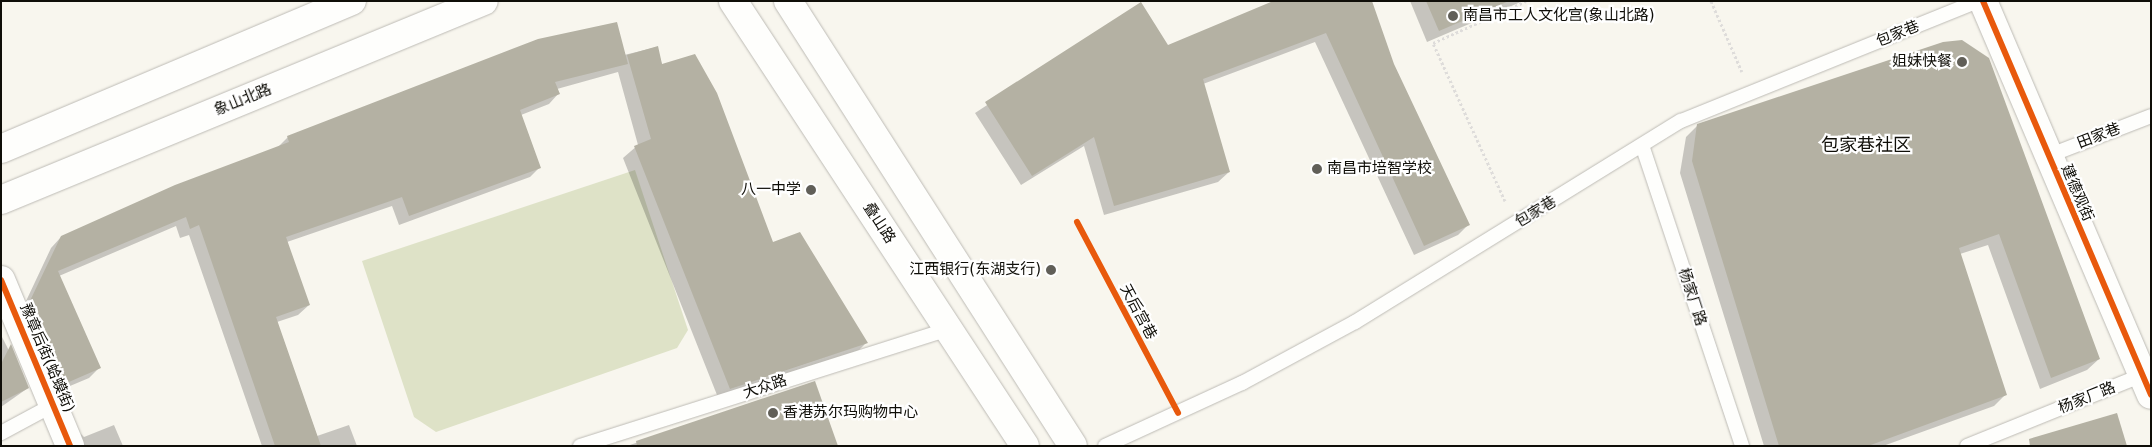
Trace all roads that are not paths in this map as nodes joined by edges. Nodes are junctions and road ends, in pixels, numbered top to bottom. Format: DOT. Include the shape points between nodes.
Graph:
graph roads {
  1 [pos="352,1"];
  2 [pos="484,1"];
  3 [pos="733,1"];
  4 [pos="788,1"];
  5 [pos="1978,1"];
  6 [pos="1983,1"];
  7 [pos="2151,116"];
  8 [pos="1,148"];
  9 [pos="1642,148"];
  10 [pos="2048,156"];
  11 [pos="1,200"];
  12 [pos="1,280"];
  13 [pos="949,329"];
  14 [pos="2148,381"];
  15 [pos="53,405"];
  16 [pos="1,433"];
  17 [pos="70,446"];
  18 [pos="580,446"];
  19 [pos="1025,446"];
  20 [pos="1073,446"];
  21 [pos="1105,446"];
  22 [pos="1742,446"];
  23 [pos="1967,446"];
  1 -- 8 [label="main road"];
  2 -- 11 [label="main road, 象山北路"];
  3 -- 13 [label="main road, 叠山路"];
  4 -- 20 [label="main road"];
  5 -- 9 [label="lane, 包家巷" via="1681,121"];
  6 -- 10 [label="main road, 建德观街"];
  7 -- 10 [label="lane, 田家巷"];
  9 -- 21 [label="lane, 包家巷" via="1242,383"];
  9 -- 22 [label="lane, 杨家厂路"];
  10 -- 14 [label="main road, 建德观街"];
  12 -- 15 [label="main road, 豫章后街(蛤蟆街)"];
  13 -- 18 [label="lane, 大众路"];
  13 -- 19 [label="main road, 叠山路"];
  14 -- 23 [label="lane, 杨家厂路"];
  15 -- 16 [label="lane"];
  15 -- 17 [label="main road, 豫章后街(蛤蟆街)"];
}
